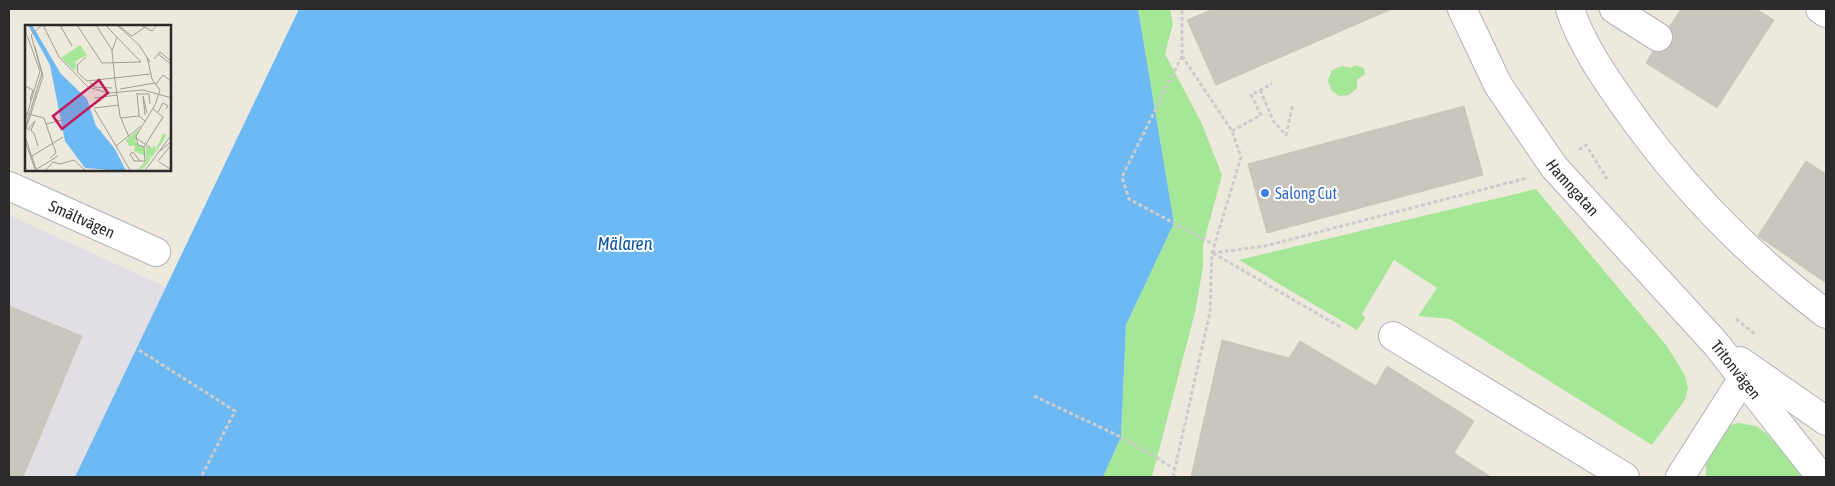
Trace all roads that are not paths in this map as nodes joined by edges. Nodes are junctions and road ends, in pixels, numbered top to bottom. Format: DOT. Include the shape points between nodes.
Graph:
graph roads {
  1 [pos="1462,9"];
  2 [pos="1570,9"];
  3 [pos="1614,9"];
  4 [pos="1820,9"];
  5 [pos="1826,13"];
  6 [pos="1658,37"];
  7 [pos="9,186"];
  8 [pos="156,252"];
  9 [pos="1825,312"];
  10 [pos="1393,336"];
  11 [pos="1716,344"];
  12 [pos="1743,378"];
  13 [pos="1826,421"];
  14 [pos="1625,477"];
  15 [pos="1680,477"];
  16 [pos="1821,477"];
  1 -- 11 [label="street, Hamngatan" via="1498,85 1554,168"];
  2 -- 9 [label="street" via="1600,70 1650,142 1726,228"];
  3 -- 6 [label="street"];
  4 -- 5 [label="street"];
  7 -- 8 [label="street, Smältvägen"];
  10 -- 14 [label="street"];
  11 -- 12 [label="street, Tritonvägen"];
  11 -- 13 [label="street, Tritonvägen"];
  12 -- 15 [label="street"];
  12 -- 16 [label="street, Tritonvägen"];
}
